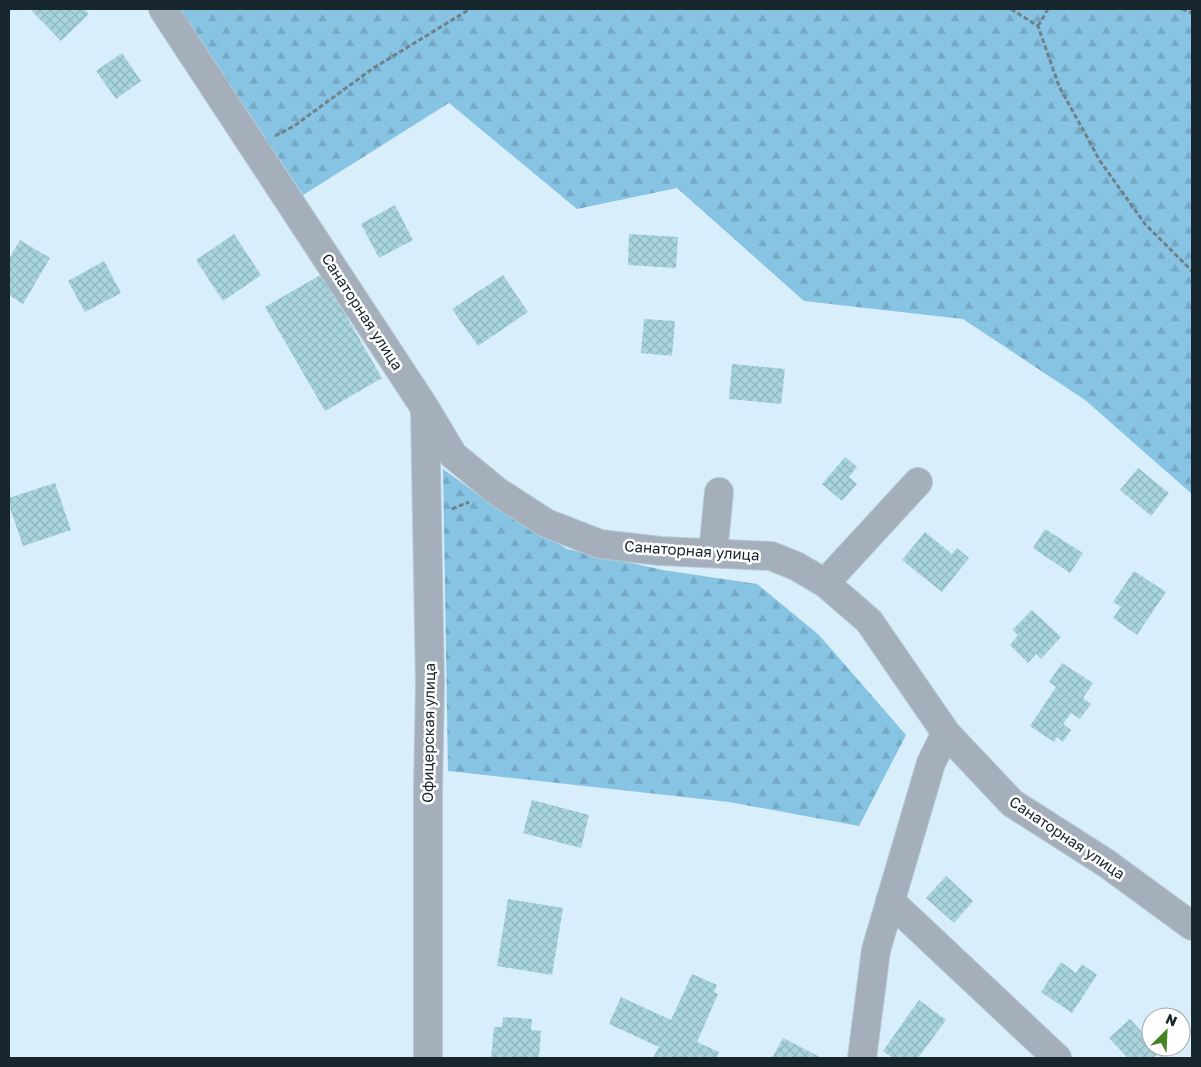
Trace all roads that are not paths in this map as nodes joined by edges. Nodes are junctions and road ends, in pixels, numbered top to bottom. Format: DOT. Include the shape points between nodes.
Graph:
graph roads {
  1 [pos="163,9"];
  2 [pos="425,408"];
  3 [pos="918,482"];
  4 [pos="719,492"];
  5 [pos="713,553"];
  6 [pos="825,582"];
  7 [pos="946,733"];
  8 [pos="890,901"];
  9 [pos="1192,926"];
  10 [pos="428,1058"];
  11 [pos="862,1058"];
  12 [pos="1057,1058"];
  1 -- 2 [label="street, Санаторная улица"];
  2 -- 5 [label="street, Санаторная улица" via="453,455 498,492 546,523 600,544"];
  2 -- 10 [label="street, Офицерская улица" via="430,684"];
  3 -- 6 [label="street"];
  4 -- 5 [label="street"];
  5 -- 6 [label="street, Санаторная улица" via="771,556"];
  6 -- 7 [label="street, Санаторная улица" via="869,621"];
  7 -- 8 [label="street" via="931,763"];
  7 -- 9 [label="street, Санаторная улица" via="1012,803 1106,863"];
  8 -- 11 [label="street" via="876,950"];
  8 -- 12 [label="street"];
}
